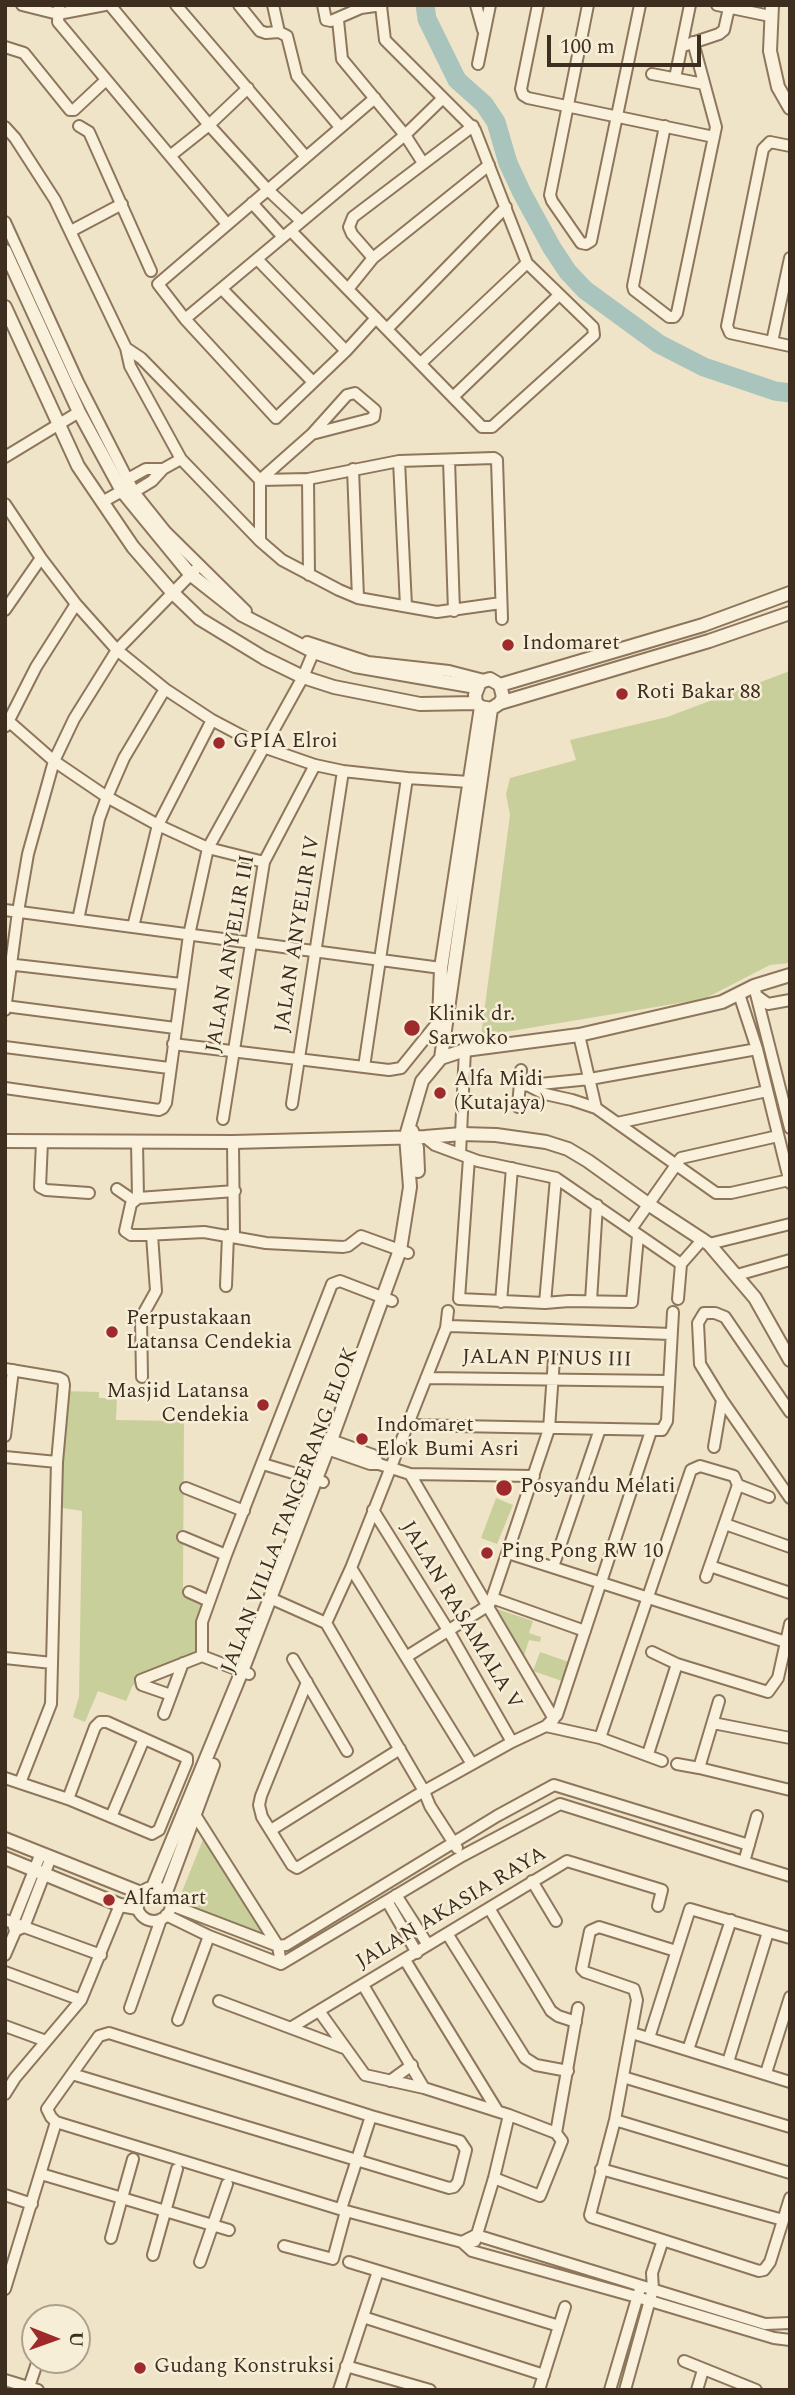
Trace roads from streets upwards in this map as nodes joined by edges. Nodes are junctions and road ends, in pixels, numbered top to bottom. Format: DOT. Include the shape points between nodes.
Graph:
graph roads {
  1 [pos="22,5"];
  2 [pos="104,5"];
  3 [pos="110,5"];
  4 [pos="176,5"];
  5 [pos="239,5"];
  6 [pos="273,5"];
  7 [pos="323,5"];
  8 [pos="381,5"];
  9 [pos="476,5"];
  10 [pos="490,5"];
  11 [pos="538,5"];
  12 [pos="588,5"];
  13 [pos="639,5"];
  14 [pos="691,5"];
  15 [pos="717,5"];
  16 [pos="361,6"];
  17 [pos="729,8"];
  18 [pos="59,10"];
  19 [pos="771,11"];
  20 [pos="338,20"];
  21 [pos="279,32"];
  22 [pos="484,34"];
  23 [pos="687,44"];
  24 [pos="5,47"];
  25 [pos="478,64"];
  26 [pos="652,74"];
  27 [pos="675,78"];
  28 [pos="106,80"];
  29 [pos="704,84"];
  30 [pos="248,88"];
  31 [pos="375,98"];
  32 [pos="442,99"];
  33 [pos="568,106"];
  34 [pos="790,108"];
  35 [pos="617,116"];
  36 [pos="209,125"];
  37 [pos="472,126"];
  38 [pos="5,127"];
  39 [pos="79,127"];
  40 [pos="340,127"];
  41 [pos="665,127"];
  42 [pos="405,135"];
  43 [pos="714,137"];
  44 [pos="790,146"];
  45 [pos="170,156"];
  46 [pos="306,157"];
  47 [pos="424,163"];
  48 [pos="489,165"];
  49 [pos="268,190"];
  50 [pos="253,203"];
  51 [pos="122,204"];
  52 [pos="506,207"];
  53 [pos="302,221"];
  54 [pos="5,222"];
  55 [pos="227,224"];
  56 [pos="71,231"];
  57 [pos="286,233"];
  58 [pos="5,251"];
  59 [pos="373,258"];
  60 [pos="790,258"];
  61 [pos="257,259"];
  62 [pos="527,263"];
  63 [pos="151,271"];
  64 [pos="27,283"];
  65 [pos="222,289"];
  66 [pos="348,289"];
  67 [pos="559,295"];
  68 [pos="5,307"];
  69 [pos="376,318"];
  70 [pos="185,320"];
  71 [pos="387,329"];
  72 [pos="772,342"];
  73 [pos="790,346"];
  74 [pos="126,348"];
  75 [pos="346,351"];
  76 [pos="421,363"];
  77 [pos="312,381"];
  78 [pos="72,382"];
  79 [pos="453,397"];
  80 [pos="79,412"];
  81 [pos="58,425"];
  82 [pos="312,434"];
  83 [pos="105,448"];
  84 [pos="5,457"];
  85 [pos="181,459"];
  86 [pos="449,460"];
  87 [pos="399,461"];
  88 [pos="353,469"];
  89 [pos="308,479"];
  90 [pos="260,480"];
  91 [pos="127,487"];
  92 [pos="102,502"];
  93 [pos="5,503"];
  94 [pos="260,541"];
  95 [pos="41,558"];
  96 [pos="195,570"];
  97 [pos="309,575"];
  98 [pos="172,592"];
  99 [pos="790,593"];
  100 [pos="358,598"];
  101 [pos="501,603"];
  102 [pos="76,604"];
  103 [pos="406,606"];
  104 [pos="5,610"];
  105 [pos="454,611"];
  106 [pos="790,613"];
  107 [pos="502,619"];
  108 [pos="703,625"];
  109 [pos="709,641"];
  110 [pos="315,649"];
  111 [pos="117,650"];
  112 [pos="303,677"];
  113 [pos="480,683"];
  114 [pos="500,685"];
  115 [pos="165,689"];
  116 [pos="487,706"];
  117 [pos="212,720"];
  118 [pos="6,722"];
  119 [pos="263,747"];
  120 [pos="54,761"];
  121 [pos="315,765"];
  122 [pos="343,771"];
  123 [pos="407,778"];
  124 [pos="470,782"];
  125 [pos="107,797"];
  126 [pos="158,825"];
  127 [pos="208,848"];
  128 [pos="264,862"];
  129 [pos="459,893"];
  130 [pos="5,910"];
  131 [pos="18,912"];
  132 [pos="78,920"];
  133 [pos="133,927"];
  134 [pos="188,935"];
  135 [pos="249,943"];
  136 [pos="315,952"];
  137 [pos="381,960"];
  138 [pos="8,964"];
  139 [pos="440,968"];
  140 [pos="790,975"];
  141 [pos="181,984"];
  142 [pos="756,991"];
  143 [pos="444,993"];
  144 [pos="739,994"];
  145 [pos="790,1000"];
  146 [pos="5,1007"];
  147 [pos="443,1019"];
  148 [pos="175,1028"];
  149 [pos="579,1035"];
  150 [pos="173,1044"];
  151 [pos="5,1047"];
  152 [pos="465,1049"];
  153 [pos="757,1049"];
  154 [pos="233,1051"];
  155 [pos="442,1058"];
  156 [pos="299,1059"];
  157 [pos="169,1068"];
  158 [pos="364,1068"];
  159 [pos="521,1070"];
  160 [pos="590,1079"];
  161 [pos="524,1086"];
  162 [pos="5,1088"];
  163 [pos="767,1091"];
  164 [pos="292,1104"];
  165 [pos="518,1107"];
  166 [pos="596,1108"];
  167 [pos="223,1119"];
  168 [pos="617,1123"];
  169 [pos="790,1128"];
  170 [pos="414,1134"];
  171 [pos="462,1134"];
  172 [pos="778,1136"];
  173 [pos="5,1141"];
  174 [pos="42,1142"];
  175 [pos="137,1142"];
  176 [pos="233,1142"];
  177 [pos="464,1156"];
  178 [pos="676,1163"];
  179 [pos="512,1168"];
  180 [pos="556,1178"];
  181 [pos="789,1181"];
  182 [pos="117,1189"];
  183 [pos="235,1191"];
  184 [pos="89,1194"];
  185 [pos="136,1199"];
  186 [pos="597,1205"];
  187 [pos="646,1207"];
  188 [pos="790,1224"];
  189 [pos="635,1230"];
  190 [pos="152,1235"];
  191 [pos="231,1236"];
  192 [pos="705,1242"];
  193 [pos="404,1252"];
  194 [pos="790,1260"];
  195 [pos="681,1264"];
  196 [pos="737,1275"];
  197 [pos="226,1286"];
  198 [pos="678,1299"];
  199 [pos="388,1300"];
  200 [pos="501,1301"];
  201 [pos="591,1301"];
  202 [pos="545,1303"];
  203 [pos="448,1311"];
  204 [pos="673,1312"];
  205 [pos="446,1328"];
  206 [pos="671,1334"];
  207 [pos="790,1334"];
  208 [pos="776,1338"];
  209 [pos="554,1359"];
  210 [pos="790,1360"];
  211 [pos="9,1370"];
  212 [pos="142,1377"];
  213 [pos="426,1378"];
  214 [pos="554,1379"];
  215 [pos="668,1381"];
  216 [pos="722,1400"];
  217 [pos="790,1412"];
  218 [pos="406,1424"];
  219 [pos="549,1429"];
  220 [pos="600,1430"];
  221 [pos="651,1431"];
  222 [pos="5,1436"];
  223 [pos="333,1446"];
  224 [pos="714,1447"];
  225 [pos="5,1457"];
  226 [pos="57,1462"];
  227 [pos="263,1464"];
  228 [pos="391,1468"];
  229 [pos="410,1474"];
  230 [pos="534,1476"];
  231 [pos="317,1485"];
  232 [pos="738,1485"];
  233 [pos="186,1488"];
  234 [pos="769,1497"];
  235 [pos="790,1498"];
  236 [pos="373,1510"];
  237 [pos="244,1511"];
  238 [pos="725,1524"];
  239 [pos="183,1536"];
  240 [pos="790,1547"];
  241 [pos="508,1553"];
  242 [pos="226,1555"];
  243 [pos="553,1567"];
  244 [pos="351,1568"];
  245 [pos="600,1584"];
  246 [pos="189,1592"];
  247 [pos="790,1593"];
  248 [pos="648,1597"];
  249 [pos="273,1600"];
  250 [pos="209,1601"];
  251 [pos="491,1602"];
  252 [pos="326,1623"];
  253 [pos="790,1624"];
  254 [pos="448,1630"];
  255 [pos="585,1631"];
  256 [pos="786,1642"];
  257 [pos="652,1652"];
  258 [pos="202,1656"];
  259 [pos="406,1657"];
  260 [pos="5,1658"];
  261 [pos="293,1659"];
  262 [pos="52,1663"];
  263 [pos="183,1663"];
  264 [pos="677,1664"];
  265 [pos="245,1672"];
  266 [pos="307,1682"];
  267 [pos="171,1695"];
  268 [pos="719,1701"];
  269 [pos="164,1714"];
  270 [pos="550,1723"];
  271 [pos="713,1723"];
  272 [pos="600,1738"];
  273 [pos="790,1738"];
  274 [pos="144,1739"];
  275 [pos="512,1742"];
  276 [pos="400,1749"];
  277 [pos="347,1751"];
  278 [pos="648,1754"];
  279 [pos="662,1761"];
  280 [pos="472,1764"];
  281 [pos="677,1764"];
  282 [pos="699,1768"];
  283 [pos="5,1778"];
  284 [pos="20,1783"];
  285 [pos="554,1784"];
  286 [pos="790,1790"];
  287 [pos="424,1791"];
  288 [pos="68,1799"];
  289 [pos="559,1804"];
  290 [pos="191,1810"];
  291 [pos="757,1816"];
  292 [pos="111,1818"];
  293 [pos="271,1830"];
  294 [pos="5,1839"];
  295 [pos="454,1843"];
  296 [pos="749,1845"];
  297 [pos="46,1855"];
  298 [pos="462,1856"];
  299 [pos="5,1858"];
  300 [pos="744,1861"];
  301 [pos="40,1872"];
  302 [pos="790,1876"];
  303 [pos="532,1881"];
  304 [pos="153,1887"];
  305 [pos="141,1893"];
  306 [pos="392,1898"];
  307 [pos="120,1905"];
  308 [pos="658,1906"];
  309 [pos="137,1908"];
  310 [pos="166,1908"];
  311 [pos="489,1908"];
  312 [pos="731,1920"];
  313 [pos="556,1921"];
  314 [pos="14,1925"];
  315 [pos="768,1932"];
  316 [pos="448,1935"];
  317 [pos="209,1936"];
  318 [pos="790,1938"];
  319 [pos="428,1945"];
  320 [pos="278,1946"];
  321 [pos="676,1951"];
  322 [pos="416,1953"];
  323 [pos="5,1955"];
  324 [pos="101,1955"];
  325 [pos="404,1960"];
  326 [pos="281,1964"];
  327 [pos="5,1972"];
  328 [pos="363,1985"];
  329 [pos="790,1997"];
  330 [pos="81,2000"];
  331 [pos="219,2000"];
  332 [pos="130,2008"];
  333 [pos="578,2008"];
  334 [pos="319,2011"];
  335 [pos="178,2020"];
  336 [pos="576,2022"];
  337 [pos="5,2026"];
  338 [pos="292,2027"];
  339 [pos="632,2033"];
  340 [pos="649,2038"];
  341 [pos="46,2041"];
  342 [pos="345,2048"];
  343 [pos="688,2050"];
  344 [pos="728,2062"];
  345 [pos="412,2065"];
  346 [pos="568,2071"];
  347 [pos="766,2073"];
  348 [pos="72,2074"];
  349 [pos="623,2077"];
  350 [pos="390,2081"];
  351 [pos="790,2082"];
  352 [pos="424,2088"];
  353 [pos="5,2094"];
  354 [pos="497,2110"];
  355 [pos="509,2115"];
  356 [pos="371,2116"];
  357 [pos="615,2120"];
  358 [pos="56,2122"];
  359 [pos="790,2127"];
  360 [pos="556,2133"];
  361 [pos="133,2159"];
  362 [pos="357,2160"];
  363 [pos="177,2169"];
  364 [pos="601,2169"];
  365 [pos="790,2173"];
  366 [pos="41,2174"];
  367 [pos="494,2178"];
  368 [pos="227,2184"];
  369 [pos="5,2195"];
  370 [pos="122,2198"];
  371 [pos="790,2198"];
  372 [pos="32,2204"];
  373 [pos="344,2210"];
  374 [pos="165,2212"];
  375 [pos="783,2220"];
  376 [pos="212,2225"];
  377 [pos="229,2231"];
  378 [pos="476,2235"];
  379 [pos="111,2238"];
  380 [pos="663,2240"];
  381 [pos="462,2242"];
  382 [pos="284,2246"];
  383 [pos="472,2250"];
  384 [pos="153,2255"];
  385 [pos="200,2262"];
  386 [pos="349,2262"];
  387 [pos="378,2271"];
  388 [pos="648,2287"];
  389 [pos="5,2289"];
  390 [pos="637,2297"];
  391 [pos="650,2301"];
  392 [pos="565,2307"];
  393 [pos="363,2317"];
  394 [pos="790,2323"];
  395 [pos="559,2326"];
  396 [pos="790,2340"];
  397 [pos="684,2361"];
  398 [pos="346,2366"];
  399 [pos="704,2370"];
  400 [pos="544,2375"];
  401 [pos="5,2380"];
  402 [pos="33,2388"];
  403 [pos="750,2388"];
  404 [pos="339,2390"];
  405 [pos="430,2390"];
  406 [pos="539,2390"];
  407 [pos="610,2390"];
  408 [pos="625,2390"];
  409 [pos="697,2390"];
  1 -- 18 [label="street"];
  2 -- 18 [label="street"];
  3 -- 36 [label="street"];
  4 -- 30 [label="street"];
  5 -- 21 [label="street" via="260,31"];
  6 -- 21 [label="street"];
  7 -- 20 [label="street" via="326,20"];
  8 -- 16 [label="street"];
  8 -- 32 [label="street" via="385,40"];
  9 -- 22 [label="street"];
  10 -- 22 [label="street"];
  11 -- 33 [label="street" via="523,95"];
  12 -- 33 [label="street"];
  13 -- 35 [label="street"];
  14 -- 23 [label="street"];
  15 -- 17 [label="street"];
  16 -- 20 [label="street"];
  17 -- 19 [label="street"];
  17 -- 23 [label="street" via="724,30"];
  18 -- 28 [label="street" via="58,22"];
  19 -- 34 [label="street" via="770,51 778,87"];
  20 -- 31 [label="street" via="342,60"];
  21 -- 40 [label="street" via="287,36 301,82"];
  22 -- 25 [label="street"];
  23 -- 27 [label="street"];
  23 -- 29 [label="street"];
  24 -- 28 [label="street" via="24,53 72,110"];
  26 -- 27 [label="street"];
  27 -- 29 [label="street"];
  28 -- 45 [label="street" via="121,106"];
  29 -- 43 [label="street" via="716,127"];
  30 -- 36 [label="street"];
  30 -- 46 [label="street"];
  31 -- 40 [label="street"];
  31 -- 42 [label="street"];
  32 -- 37 [label="street"];
  32 -- 42 [label="street"];
  33 -- 35 [label="street"];
  33 -- 35 [label="street" via="550,195 581,243 591,241"];
  35 -- 41 [label="street"];
  36 -- 45 [label="street"];
  36 -- 49 [label="street"];
  37 -- 47 [label="street"];
  37 -- 48 [label="street"];
  38 -- 56 [label="street"];
  39 -- 51 [label="street" via="89,132"];
  40 -- 46 [label="street"];
  41 -- 43 [label="street"];
  41 -- 43 [label="street" via="633,286 669,317 677,313"];
  42 -- 47 [label="street"];
  42 -- 53 [label="street"];
  44 -- 72 [label="street" via="769,142 763,149 727,326 730,332"];
  45 -- 55 [label="street"];
  46 -- 49 [label="street"];
  47 -- 59 [label="street" via="349,222 352,234"];
  48 -- 52 [label="street"];
  48 -- 59 [label="street"];
  49 -- 50 [label="street"];
  49 -- 53 [label="street"];
  50 -- 55 [label="street"];
  50 -- 57 [label="street"];
  51 -- 56 [label="street"];
  51 -- 63 [label="street"];
  52 -- 62 [label="street"];
  52 -- 71 [label="street"];
  53 -- 57 [label="street"];
  54 -- 64 [label="street"];
  55 -- 70 [label="street" via="158,285"];
  56 -- 74 [label="street"];
  57 -- 61 [label="street"];
  57 -- 66 [label="street"];
  58 -- 64 [label="street"];
  59 -- 66 [label="street"];
  60 -- 72 [label="street"];
  61 -- 65 [label="street"];
  61 -- 75 [label="street"];
  62 -- 67 [label="street"];
  62 -- 76 [label="street"];
  64 -- 78 [label="street"];
  65 -- 70 [label="street"];
  65 -- 77 [label="street"];
  66 -- 69 [label="street"];
  67 -- 79 [label="street"];
  67 -- 79 [label="street" via="593,327 592,338 492,427 479,425"];
  68 -- 81 [label="street"];
  69 -- 71 [label="street"];
  69 -- 75 [label="street"];
  70 -- 77 [label="street" via="276,418"];
  71 -- 76 [label="street"];
  72 -- 73 [label="street"];
  74 -- 85 [label="street" via="130,366"];
  74 -- 90 [label="street"];
  75 -- 77 [label="street"];
  76 -- 79 [label="street"];
  78 -- 80 [label="street"];
  78 -- 83 [label="street"];
  80 -- 81 [label="street"];
  80 -- 83 [label="street"];
  81 -- 84 [label="street"];
  81 -- 92 [label="street"];
  82 -- 82 [label="street" via="370,419 375,410 350,393"];
  82 -- 90 [label="street"];
  83 -- 91 [label="street"];
  85 -- 91 [label="street" via="152,481"];
  85 -- 94 [label="street"];
  86 -- 87 [label="street"];
  86 -- 101 [label="street" via="497,460"];
  86 -- 105 [label="street"];
  87 -- 88 [label="street"];
  87 -- 103 [label="street"];
  88 -- 89 [label="street"];
  88 -- 100 [label="street"];
  89 -- 90 [label="street"];
  89 -- 97 [label="street"];
  90 -- 94 [label="street"];
  91 -- 92 [label="street"];
  91 -- 96 [label="street"];
  92 -- 98 [label="street"];
  93 -- 95 [label="street"];
  94 -- 97 [label="street"];
  95 -- 102 [label="street"];
  95 -- 104 [label="street"];
  96 -- 98 [label="street"];
  96 -- 110 [label="street" via="243,613"];
  97 -- 100 [label="street"];
  98 -- 111 [label="street"];
  98 -- 112 [label="street" via="200,619 233,641"];
  99 -- 108 [label="street"];
  100 -- 103 [label="street"];
  101 -- 105 [label="street"];
  101 -- 107 [label="street"];
  102 -- 111 [label="street"];
  102 -- 118 [label="street"];
  103 -- 105 [label="street"];
  106 -- 109 [label="street"];
  108 -- 109 [label="street"];
  108 -- 114 [label="street"];
  109 -- 116 [label="street"];
  110 -- 112 [label="street"];
  110 -- 113 [label="street" via="355,666"];
  111 -- 115 [label="street"];
  111 -- 120 [label="street"];
  112 -- 116 [label="street" via="420,704"];
  112 -- 119 [label="street"];
  113 -- 114 [label="street" via="490,680"];
  113 -- 116 [label="street"];
  114 -- 116 [label="street" via="503,691"];
  115 -- 117 [label="street"];
  115 -- 125 [label="street"];
  116 -- 124 [label="street"];
  116 -- 129 [label="street"];
  117 -- 119 [label="street"];
  117 -- 126 [label="street"];
  118 -- 120 [label="street"];
  119 -- 121 [label="street"];
  119 -- 127 [label="street"];
  120 -- 125 [label="street"];
  120 -- 131 [label="street"];
  121 -- 122 [label="street"];
  121 -- 128 [label="street, JALAN ANYELIR III"];
  122 -- 123 [label="street"];
  122 -- 136 [label="street, JALAN ANYELIR IV"];
  123 -- 124 [label="street"];
  123 -- 137 [label="street"];
  124 -- 129 [label="street"];
  125 -- 126 [label="street"];
  125 -- 132 [label="street"];
  126 -- 127 [label="street"];
  126 -- 133 [label="street"];
  127 -- 128 [label="street"];
  127 -- 134 [label="street"];
  128 -- 135 [label="street, JALAN ANYELIR III"];
  129 -- 139 [label="street"];
  129 -- 143 [label="street"];
  130 -- 131 [label="street"];
  131 -- 132 [label="street"];
  131 -- 138 [label="street"];
  132 -- 133 [label="street"];
  133 -- 134 [label="street"];
  134 -- 135 [label="street"];
  134 -- 141 [label="street"];
  135 -- 136 [label="street"];
  135 -- 154 [label="street, JALAN ANYELIR III"];
  136 -- 137 [label="street"];
  136 -- 156 [label="street, JALAN ANYELIR IV"];
  137 -- 139 [label="street"];
  137 -- 158 [label="street"];
  138 -- 141 [label="street"];
  138 -- 146 [label="street"];
  139 -- 143 [label="street"];
  140 -- 142 [label="street"];
  141 -- 148 [label="street"];
  142 -- 144 [label="street"];
  142 -- 145 [label="street" via="768,1004"];
  142 -- 169 [label="street"];
  143 -- 147 [label="street"];
  144 -- 149 [label="street" via="722,1002"];
  144 -- 153 [label="street"];
  146 -- 148 [label="street"];
  147 -- 155 [label="street"];
  147 -- 158 [label="street" via="401,1068"];
  148 -- 150 [label="street"];
  149 -- 152 [label="street"];
  149 -- 160 [label="street"];
  150 -- 154 [label="street"];
  150 -- 157 [label="street"];
  151 -- 157 [label="street"];
  152 -- 155 [label="street"];
  152 -- 171 [label="street"];
  153 -- 160 [label="street"];
  153 -- 163 [label="street"];
  154 -- 156 [label="street"];
  154 -- 167 [label="street, JALAN ANYELIR III"];
  155 -- 170 [label="street" via="422,1081"];
  156 -- 158 [label="street"];
  156 -- 164 [label="street, JALAN ANYELIR IV"];
  157 -- 162 [label="street" via="166,1103 159,1110"];
  159 -- 161 [label="street"];
  160 -- 161 [label="street"];
  160 -- 166 [label="street"];
  161 -- 165 [label="street"];
  161 -- 166 [label="street"];
  163 -- 168 [label="street"];
  163 -- 172 [label="street"];
  166 -- 168 [label="street"];
  168 -- 178 [label="street"];
  170 -- 171 [label="street"];
  170 -- 176 [label="street"];
  170 -- 177 [label="street"];
  170 -- 193 [label="street, JALAN VILLA TANGERANG ELOK" via="413,1188"];
  171 -- 177 [label="street"];
  171 -- 187 [label="street" via="546,1142 568,1149"];
  172 -- 178 [label="street" via="701,1152"];
  172 -- 181 [label="street"];
  173 -- 174 [label="street"];
  174 -- 175 [label="street"];
  174 -- 184 [label="street" via="40,1187"];
  175 -- 176 [label="street"];
  175 -- 185 [label="street"];
  176 -- 183 [label="street"];
  177 -- 179 [label="street"];
  177 -- 200 [label="street" via="458,1296 462,1300"];
  178 -- 181 [label="street" via="721,1194"];
  178 -- 187 [label="street"];
  179 -- 180 [label="street"];
  179 -- 200 [label="street"];
  180 -- 186 [label="street"];
  180 -- 202 [label="street"];
  182 -- 185 [label="street"];
  183 -- 185 [label="street"];
  183 -- 191 [label="street"];
  185 -- 190 [label="street" via="126,1233"];
  186 -- 189 [label="street"];
  186 -- 201 [label="street"];
  187 -- 189 [label="street"];
  187 -- 192 [label="street"];
  188 -- 192 [label="street"];
  189 -- 195 [label="street"];
  189 -- 201 [label="street" via="633,1301"];
  190 -- 191 [label="street" via="195,1232"];
  190 -- 212 [label="street" via="156,1291 141,1318"];
  191 -- 193 [label="street" via="266,1243 343,1247 361,1236"];
  191 -- 197 [label="street"];
  192 -- 195 [label="street"];
  192 -- 196 [label="street"];
  193 -- 199 [label="street, JALAN VILLA TANGERANG ELOK"];
  194 -- 196 [label="street"];
  195 -- 198 [label="street"];
  196 -- 208 [label="street"];
  199 -- 223 [label="street, JALAN VILLA TANGERANG ELOK"];
  199 -- 227 [label="street" via="340,1281 332,1284"];
  200 -- 202 [label="street"];
  201 -- 202 [label="street"];
  203 -- 205 [label="street"];
  204 -- 206 [label="street"];
  205 -- 206 [label="street"];
  205 -- 213 [label="street"];
  206 -- 215 [label="street"];
  207 -- 208 [label="street"];
  208 -- 210 [label="street"];
  209 -- 214 [label="street"];
  211 -- 222 [label="street"];
  211 -- 226 [label="street" via="63,1380"];
  213 -- 214 [label="street, JALAN PINUS III"];
  213 -- 218 [label="street"];
  214 -- 215 [label="street, JALAN PINUS III"];
  214 -- 219 [label="street"];
  215 -- 221 [label="street" via="665,1427"];
  216 -- 217 [label="street" via="700,1364 698,1323 704,1313 725,1317"];
  216 -- 224 [label="street"];
  216 -- 235 [label="street"];
  218 -- 219 [label="street"];
  218 -- 228 [label="street"];
  219 -- 220 [label="street"];
  219 -- 230 [label="street"];
  220 -- 221 [label="street"];
  220 -- 243 [label="street"];
  221 -- 245 [label="street"];
  223 -- 228 [label="street" via="373,1455 379,1464"];
  223 -- 231 [label="street, JALAN VILLA TANGERANG ELOK"];
  225 -- 226 [label="street"];
  226 -- 262 [label="street"];
  227 -- 231 [label="street"];
  227 -- 237 [label="street"];
  228 -- 229 [label="street"];
  228 -- 236 [label="street"];
  229 -- 230 [label="street"];
  229 -- 251 [label="street"];
  230 -- 241 [label="street"];
  231 -- 249 [label="street, JALAN VILLA TANGERANG ELOK"];
  232 -- 234 [label="street"];
  232 -- 238 [label="street"];
  232 -- 248 [label="street" via="734,1476 708,1467 691,1470"];
  233 -- 237 [label="street"];
  236 -- 244 [label="street"];
  236 -- 254 [label="street, JALAN RASAMALA V"];
  237 -- 242 [label="street"];
  238 -- 240 [label="street"];
  238 -- 247 [label="street" via="708,1571"];
  239 -- 242 [label="street"];
  241 -- 243 [label="street"];
  241 -- 251 [label="street"];
  242 -- 250 [label="street"];
  243 -- 245 [label="street"];
  244 -- 252 [label="street"];
  244 -- 259 [label="street"];
  245 -- 248 [label="street"];
  245 -- 255 [label="street"];
  246 -- 250 [label="street"];
  248 -- 256 [label="street"];
  248 -- 272 [label="street"];
  249 -- 252 [label="street"];
  249 -- 265 [label="street, JALAN VILLA TANGERANG ELOK"];
  250 -- 258 [label="street" via="202,1622"];
  251 -- 254 [label="street"];
  251 -- 255 [label="street"];
  251 -- 270 [label="street"];
  252 -- 276 [label="street"];
  253 -- 256 [label="street"];
  254 -- 259 [label="street"];
  254 -- 275 [label="street, JALAN RASAMALA V"];
  255 -- 270 [label="street" via="557,1715"];
  256 -- 264 [label="street" via="778,1678 768,1692"];
  257 -- 264 [label="street"];
  258 -- 263 [label="street"];
  258 -- 265 [label="street"];
  259 -- 280 [label="street"];
  260 -- 262 [label="street"];
  261 -- 266 [label="street"];
  262 -- 284 [label="street" via="51,1704"];
  263 -- 267 [label="street"];
  263 -- 267 [label="street" via="141,1679 142,1685"];
  264 -- 278 [label="street"];
  265 -- 290 [label="street, JALAN VILLA TANGERANG ELOK"];
  266 -- 277 [label="street"];
  266 -- 293 [label="street" via="261,1796 261,1812"];
  267 -- 269 [label="street"];
  268 -- 271 [label="street"];
  270 -- 272 [label="street"];
  270 -- 275 [label="street"];
  271 -- 273 [label="street"];
  271 -- 282 [label="street"];
  272 -- 278 [label="street"];
  274 -- 288 [label="street" via="100,1721"];
  274 -- 292 [label="street"];
  274 -- 292 [label="street" via="187,1758 187,1762 157,1833"];
  275 -- 280 [label="street"];
  276 -- 287 [label="street"];
  276 -- 293 [label="street"];
  278 -- 279 [label="street"];
  280 -- 287 [label="street"];
  281 -- 282 [label="street"];
  282 -- 286 [label="street"];
  283 -- 284 [label="street"];
  284 -- 288 [label="street"];
  285 -- 289 [label="street"];
  285 -- 295 [label="street"];
  285 -- 296 [label="street"];
  287 -- 293 [label="street" via="302,1866 292,1864"];
  287 -- 295 [label="street"];
  288 -- 292 [label="street"];
  289 -- 298 [label="street"];
  289 -- 300 [label="street"];
  290 -- 304 [label="street, JALAN VILLA TANGERANG ELOK"];
  290 -- 310 [label="street, JALAN VILLA TANGERANG ELOK"];
  290 -- 320 [label="street"];
  291 -- 296 [label="street"];
  294 -- 297 [label="street"];
  295 -- 298 [label="street"];
  295 -- 320 [label="street"];
  296 -- 300 [label="street"];
  297 -- 301 [label="street"];
  297 -- 305 [label="street"];
  298 -- 306 [label="street"];
  299 -- 301 [label="street"];
  300 -- 302 [label="street"];
  301 -- 307 [label="street"];
  301 -- 314 [label="street"];
  303 -- 308 [label="street, JALAN AKASIA RAYA" via="571,1861 662,1890"];
  303 -- 311 [label="street, JALAN AKASIA RAYA"];
  303 -- 313 [label="street"];
  304 -- 305 [label="street"];
  304 -- 310 [label="street"];
  305 -- 309 [label="street"];
  306 -- 319 [label="street"];
  306 -- 322 [label="street"];
  306 -- 326 [label="street"];
  307 -- 309 [label="street"];
  307 -- 324 [label="street"];
  309 -- 310 [label="street" via="147,1919"];
  310 -- 317 [label="street"];
  310 -- 320 [label="street"];
  310 -- 332 [label="street"];
  311 -- 316 [label="street, JALAN AKASIA RAYA"];
  311 -- 336 [label="street" via="551,2011"];
  312 -- 315 [label="street"];
  312 -- 321 [label="street" via="690,1909"];
  312 -- 343 [label="street"];
  314 -- 323 [label="street"];
  314 -- 324 [label="street"];
  315 -- 318 [label="street"];
  315 -- 344 [label="street"];
  316 -- 319 [label="street, JALAN AKASIA RAYA"];
  316 -- 346 [label="street" via="525,2058"];
  317 -- 326 [label="street"];
  317 -- 335 [label="street"];
  319 -- 322 [label="street, JALAN AKASIA RAYA"];
  320 -- 326 [label="street"];
  321 -- 339 [label="street" via="599,1927 590,1931 582,1969 634,1989"];
  321 -- 340 [label="street"];
  322 -- 325 [label="street, JALAN AKASIA RAYA"];
  324 -- 330 [label="street"];
  325 -- 328 [label="street, JALAN AKASIA RAYA"];
  325 -- 354 [label="street"];
  327 -- 330 [label="street"];
  328 -- 334 [label="street, JALAN AKASIA RAYA"];
  328 -- 345 [label="street"];
  329 -- 347 [label="street"];
  330 -- 341 [label="street"];
  331 -- 338 [label="street"];
  333 -- 336 [label="street"];
  334 -- 338 [label="street, JALAN AKASIA RAYA"];
  334 -- 342 [label="street"];
  336 -- 346 [label="street"];
  337 -- 341 [label="street"];
  338 -- 342 [label="street"];
  339 -- 340 [label="street"];
  339 -- 349 [label="street"];
  340 -- 343 [label="street"];
  341 -- 353 [label="street"];
  342 -- 350 [label="street" via="365,2075"];
  343 -- 344 [label="street"];
  344 -- 347 [label="street"];
  345 -- 350 [label="street"];
  345 -- 352 [label="street"];
  346 -- 360 [label="street"];
  347 -- 351 [label="street"];
  348 -- 356 [label="street" via="99,2036 109,2033"];
  348 -- 358 [label="street" via="48,2105"];
  348 -- 362 [label="street"];
  349 -- 357 [label="street"];
  349 -- 359 [label="street"];
  350 -- 352 [label="street"];
  352 -- 354 [label="street"];
  354 -- 355 [label="street"];
  355 -- 360 [label="street"];
  355 -- 367 [label="street"];
  356 -- 362 [label="street"];
  356 -- 362 [label="street" via="460,2141 466,2150 458,2182 449,2188"];
  357 -- 364 [label="street"];
  357 -- 365 [label="street"];
  358 -- 366 [label="street"];
  358 -- 373 [label="street"];
  360 -- 367 [label="street" via="561,2145 540,2196"];
  361 -- 370 [label="street"];
  362 -- 373 [label="street"];
  363 -- 374 [label="street"];
  364 -- 375 [label="street"];
  364 -- 380 [label="street" via="591,2217"];
  366 -- 370 [label="street"];
  366 -- 372 [label="street"];
  367 -- 378 [label="street"];
  368 -- 376 [label="street"];
  369 -- 372 [label="street"];
  370 -- 374 [label="street"];
  370 -- 379 [label="street"];
  371 -- 375 [label="street"];
  372 -- 389 [label="street"];
  373 -- 381 [label="street"];
  373 -- 382 [label="street" via="333,2259"];
  374 -- 376 [label="street"];
  374 -- 384 [label="street"];
  375 -- 380 [label="street" via="770,2262 759,2271"];
  376 -- 377 [label="street"];
  376 -- 385 [label="street"];
  378 -- 381 [label="street"];
  378 -- 383 [label="street"];
  378 -- 388 [label="street"];
  380 -- 388 [label="street"];
  381 -- 383 [label="street"];
  383 -- 390 [label="street"];
  386 -- 387 [label="street"];
  387 -- 393 [label="street"];
  387 -- 395 [label="street"];
  388 -- 390 [label="street"];
  388 -- 391 [label="street"];
  388 -- 394 [label="street" via="765,2324"];
  390 -- 391 [label="street"];
  390 -- 407 [label="street"];
  391 -- 396 [label="street"];
  391 -- 408 [label="street"];
  392 -- 395 [label="street"];
  393 -- 398 [label="street"];
  393 -- 400 [label="street"];
  395 -- 400 [label="street"];
  397 -- 399 [label="street"];
  398 -- 404 [label="street"];
  398 -- 405 [label="street"];
  399 -- 403 [label="street"];
  399 -- 409 [label="street"];
  400 -- 406 [label="street"];
  401 -- 402 [label="street"];
}
